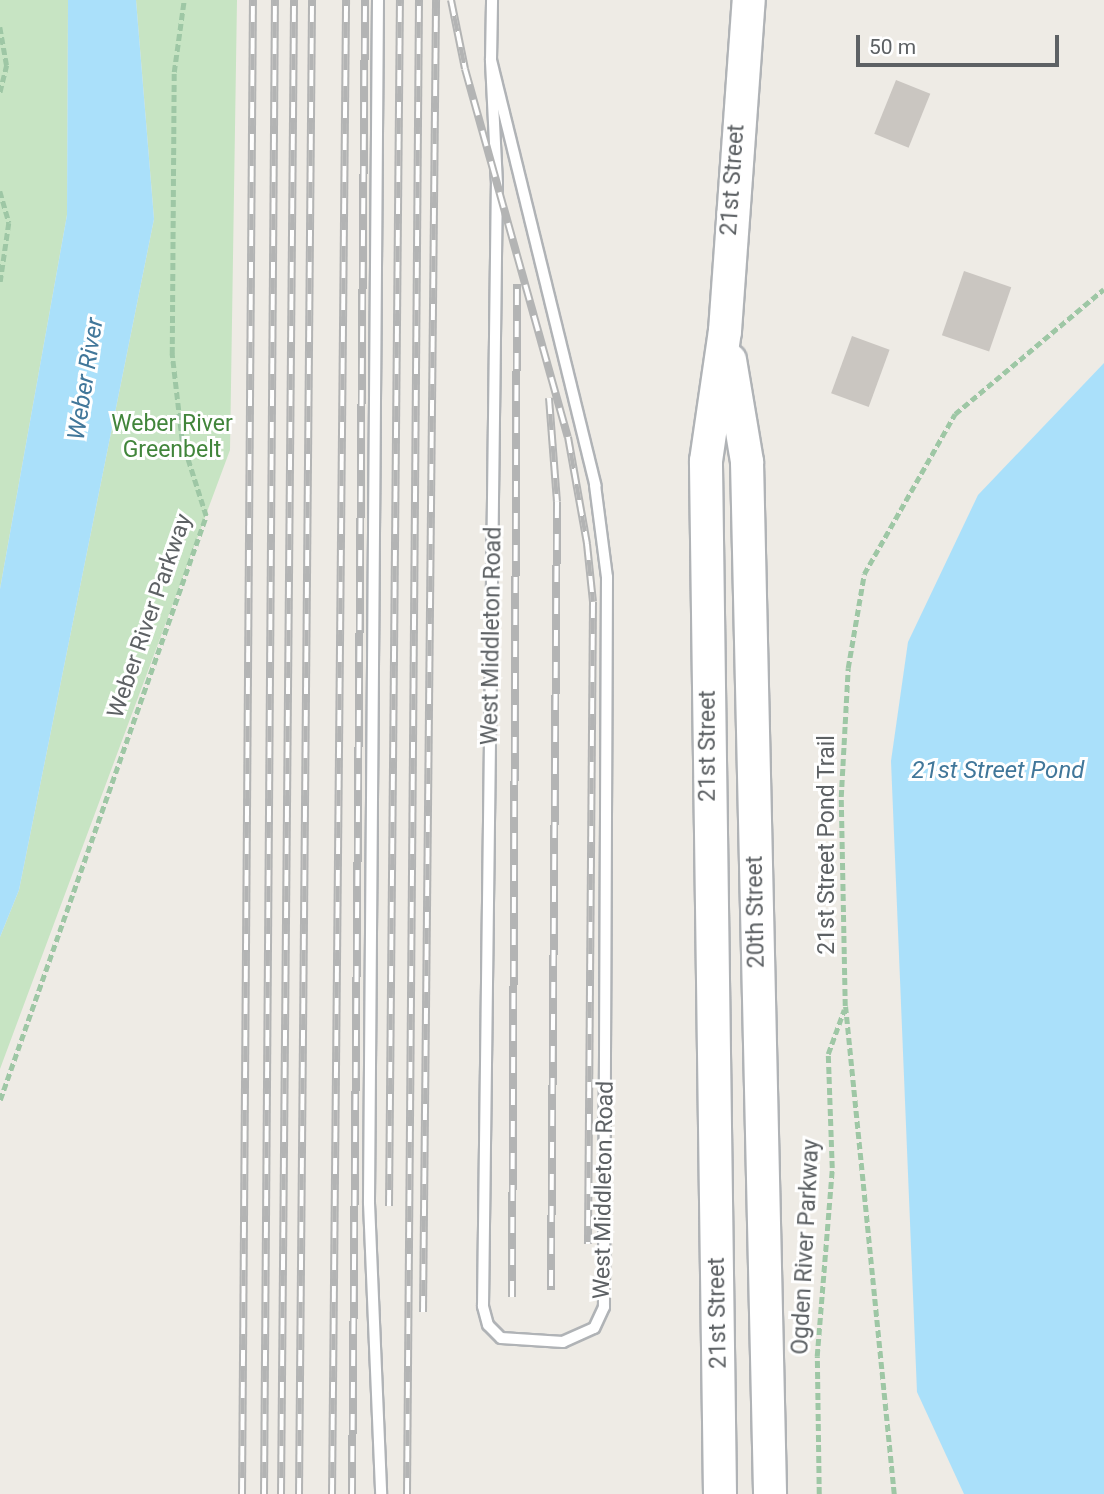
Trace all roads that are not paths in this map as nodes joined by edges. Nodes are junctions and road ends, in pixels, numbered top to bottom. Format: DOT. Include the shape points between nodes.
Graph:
graph roads {
  1 [pos="378,0"];
  2 [pos="492,0"];
  3 [pos="749,0"];
  4 [pos="491,60"];
  5 [pos="725,331"];
  6 [pos="382,1494"];
  7 [pos="720,1494"];
  8 [pos="770,1494"];
  1 -- 6 [label="lane" via="369,1203"];
  2 -- 4 [label="lane, West Middleton Road"];
  3 -- 5 [label="main road, 21st Street"];
  4 -- 4 [label="lane, West Middleton Road" via="497,184 483,1306 488,1325 501,1338 563,1342 585,1335 604,1307 607,577 595,485"];
  5 -- 7 [label="main road, 21st Street" via="706,461"];
  5 -- 8 [label="main road, 20th Street" via="747,462"];
}
